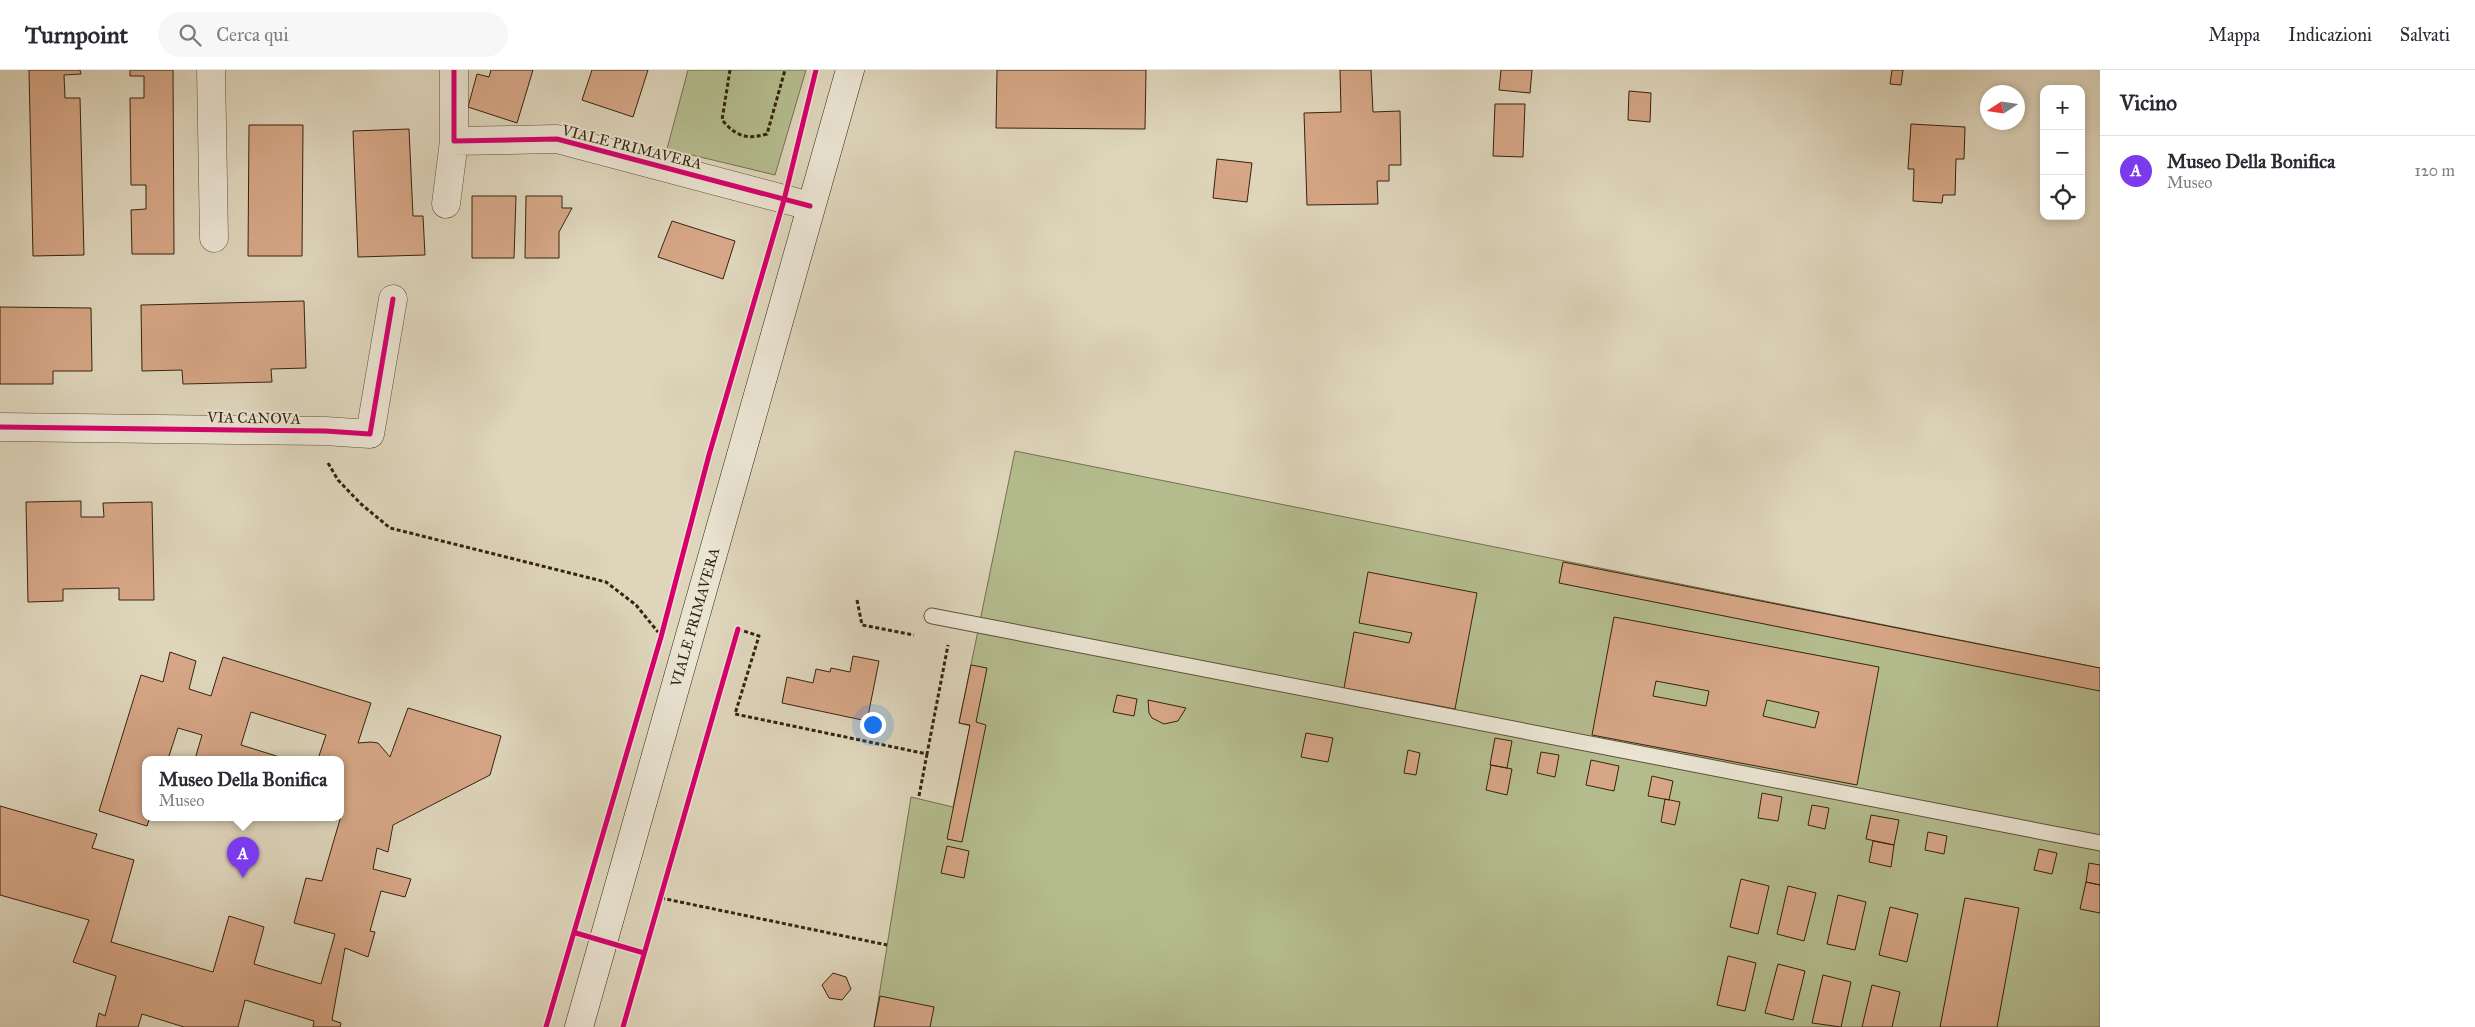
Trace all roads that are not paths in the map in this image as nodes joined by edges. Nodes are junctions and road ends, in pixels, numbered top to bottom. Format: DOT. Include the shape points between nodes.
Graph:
graph roads {
  1 [pos="211,70"];
  2 [pos="454,70"];
  3 [pos="850,70"];
  4 [pos="454,141"];
  5 [pos="446,204"];
  6 [pos="810,206"];
  7 [pos="214,238"];
  8 [pos="393,299"];
  9 [pos="0,427"];
  10 [pos="932,616"];
  11 [pos="2100,843"];
  12 [pos="579,1027"];
  1 -- 7 [label="street"];
  2 -- 4 [label="street"];
  3 -- 6 [label="street, VIALE PRIMAVERA"];
  4 -- 5 [label="street"];
  4 -- 6 [label="street, VIALE PRIMAVERA" via="557,139"];
  6 -- 12 [label="street, VIALE PRIMAVERA"];
  8 -- 9 [label="street, VIA CANOVA" via="370,434"];
  10 -- 11 [label="lane"];
}
